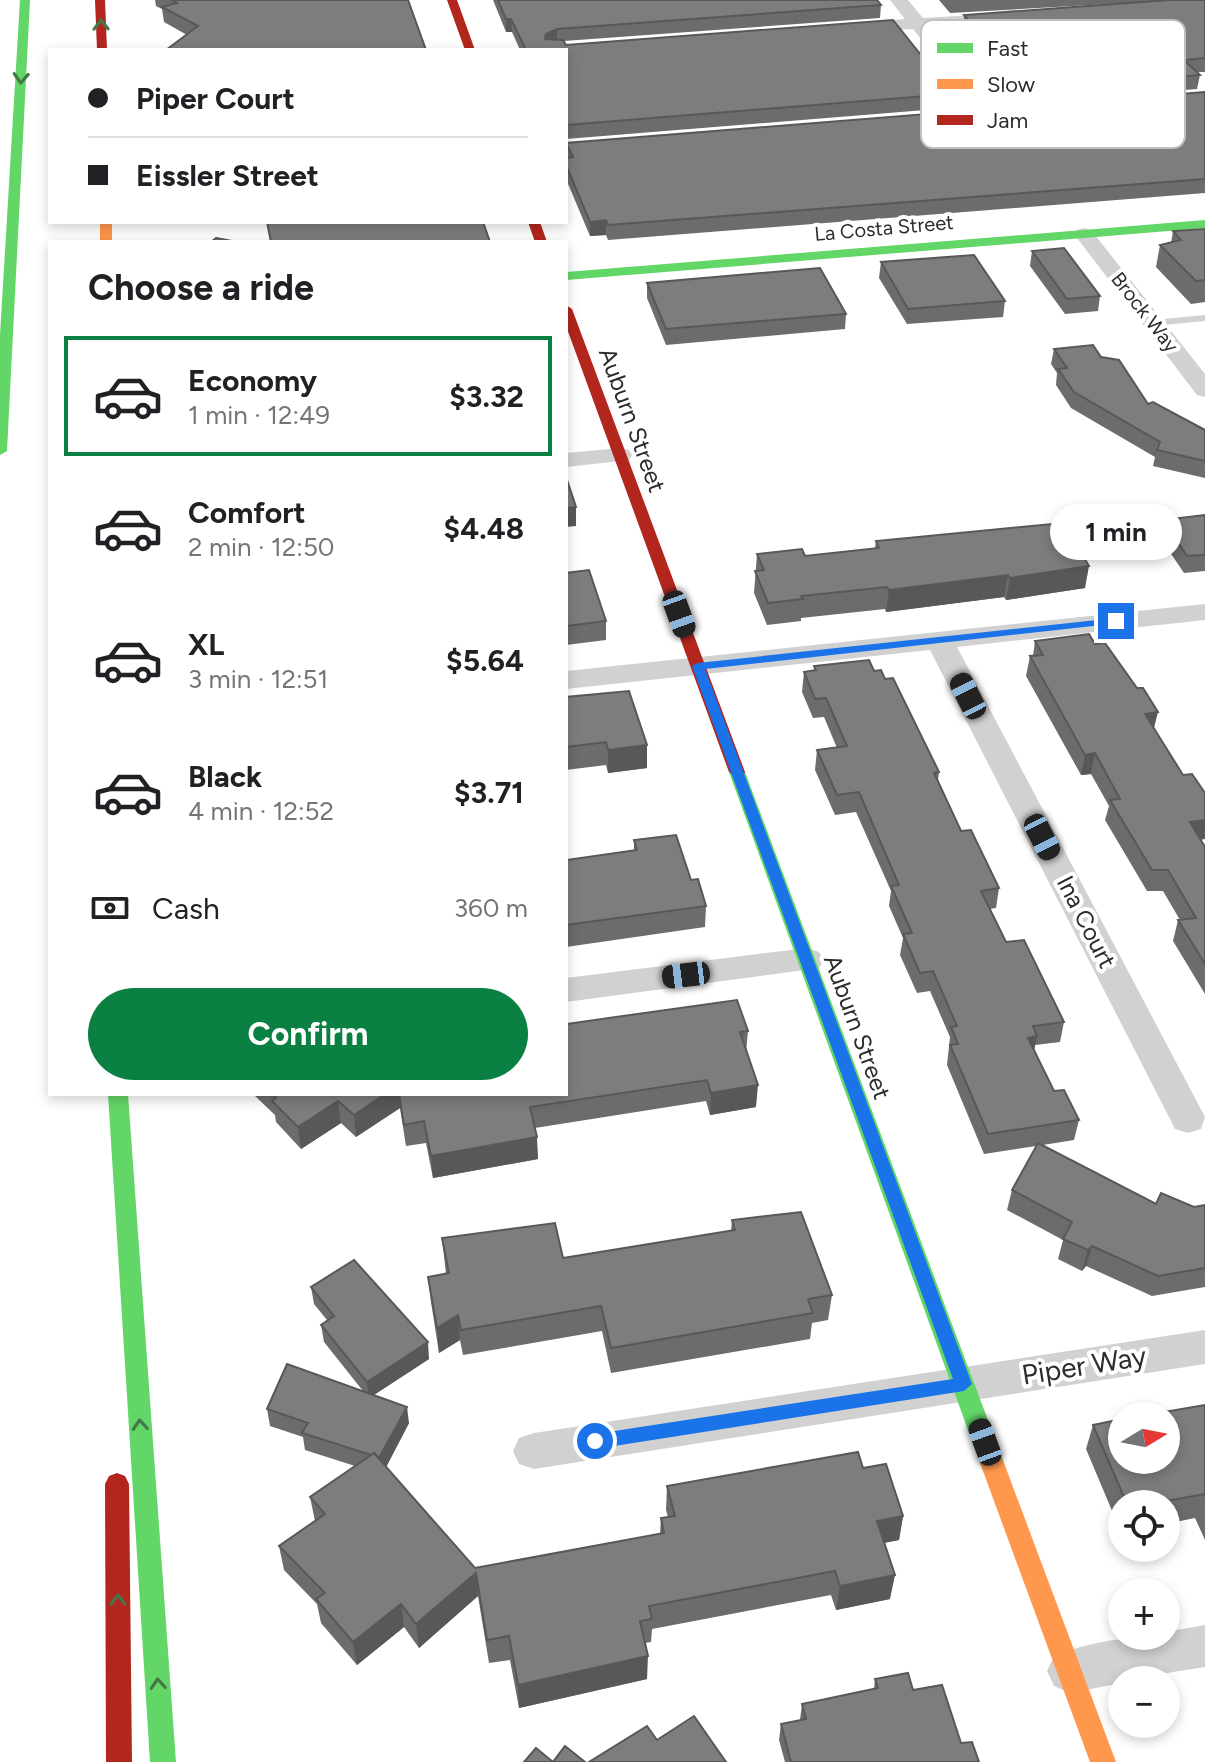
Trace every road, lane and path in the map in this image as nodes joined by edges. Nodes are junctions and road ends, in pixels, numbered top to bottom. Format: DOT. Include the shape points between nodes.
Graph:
graph roads {
  1 [pos="25,0"];
  2 [pos="100,0"];
  3 [pos="452,0"];
  4 [pos="899,0"];
  5 [pos="1025,16"];
  6 [pos="972,20"];
  7 [pos="918,24"];
  8 [pos="921,24"];
  9 [pos="921,28"];
  10 [pos="840,29"];
  11 [pos="102,48"];
  12 [pos="469,48"];
  13 [pos="921,120"];
  14 [pos="912,121"];
  15 [pos="1205,224"];
  16 [pos="1084,234"];
  17 [pos="568,276"];
  18 [pos="568,314"];
  19 [pos="1205,318"];
  20 [pos="1153,323"];
  21 [pos="1205,390"];
  22 [pos="0,451"];
  23 [pos="620,455"];
  24 [pos="568,460"];
  25 [pos="1205,612"];
  26 [pos="939,640"];
  27 [pos="698,666"];
  28 [pos="568,680"];
  29 [pos="807,960"];
  30 [pos="568,990"];
  31 [pos="116,1096"];
  32 [pos="116,1096"];
  33 [pos="1188,1119"];
  34 [pos="1205,1347"];
  35 [pos="116,1348"];
  36 [pos="964,1384"];
  37 [pos="534,1451"];
  38 [pos="117,1460"];
  39 [pos="1205,1646"];
  40 [pos="1070,1671"];
  41 [pos="119,1762"];
  42 [pos="163,1762"];
  43 [pos="1103,1762"];
  1 -- 22 [label="main road, one-way"];
  11 -- 2 [label="main road, one-way"];
  3 -- 12 [label="main road"];
  4 -- 7 [label="street"];
  5 -- 6 [label="street"];
  7 -- 8 [label="street"];
  7 -- 9 [label="street"];
  7 -- 10 [label="street"];
  13 -- 14 [label="street"];
  15 -- 16 [label="main road, La Costa Street"];
  16 -- 17 [label="main road, La Costa Street"];
  16 -- 20 [label="street, Brock Way"];
  18 -- 23 [label="main road, Auburn Street"];
  19 -- 20 [label="lane"];
  20 -- 21 [label="street, Brock Way"];
  23 -- 24 [label="street"];
  23 -- 27 [label="main road, Auburn Street"];
  25 -- 26 [label="street"];
  26 -- 27 [label="street"];
  26 -- 33 [label="street, Ina Court"];
  27 -- 28 [label="street"];
  27 -- 29 [label="main road, Auburn Street"];
  29 -- 30 [label="street"];
  29 -- 36 [label="main road, Auburn Street"];
  31 -- 35 [label="main road"];
  42 -- 32 [label="main road, one-way"];
  34 -- 36 [label="street, Piper Way"];
  36 -- 37 [label="street, Piper Way"];
  36 -- 40 [label="main road, Auburn Street"];
  41 -- 38 [label="main road, one-way"];
  39 -- 40 [label="street"];
  40 -- 43 [label="main road, Auburn Street"];
}
